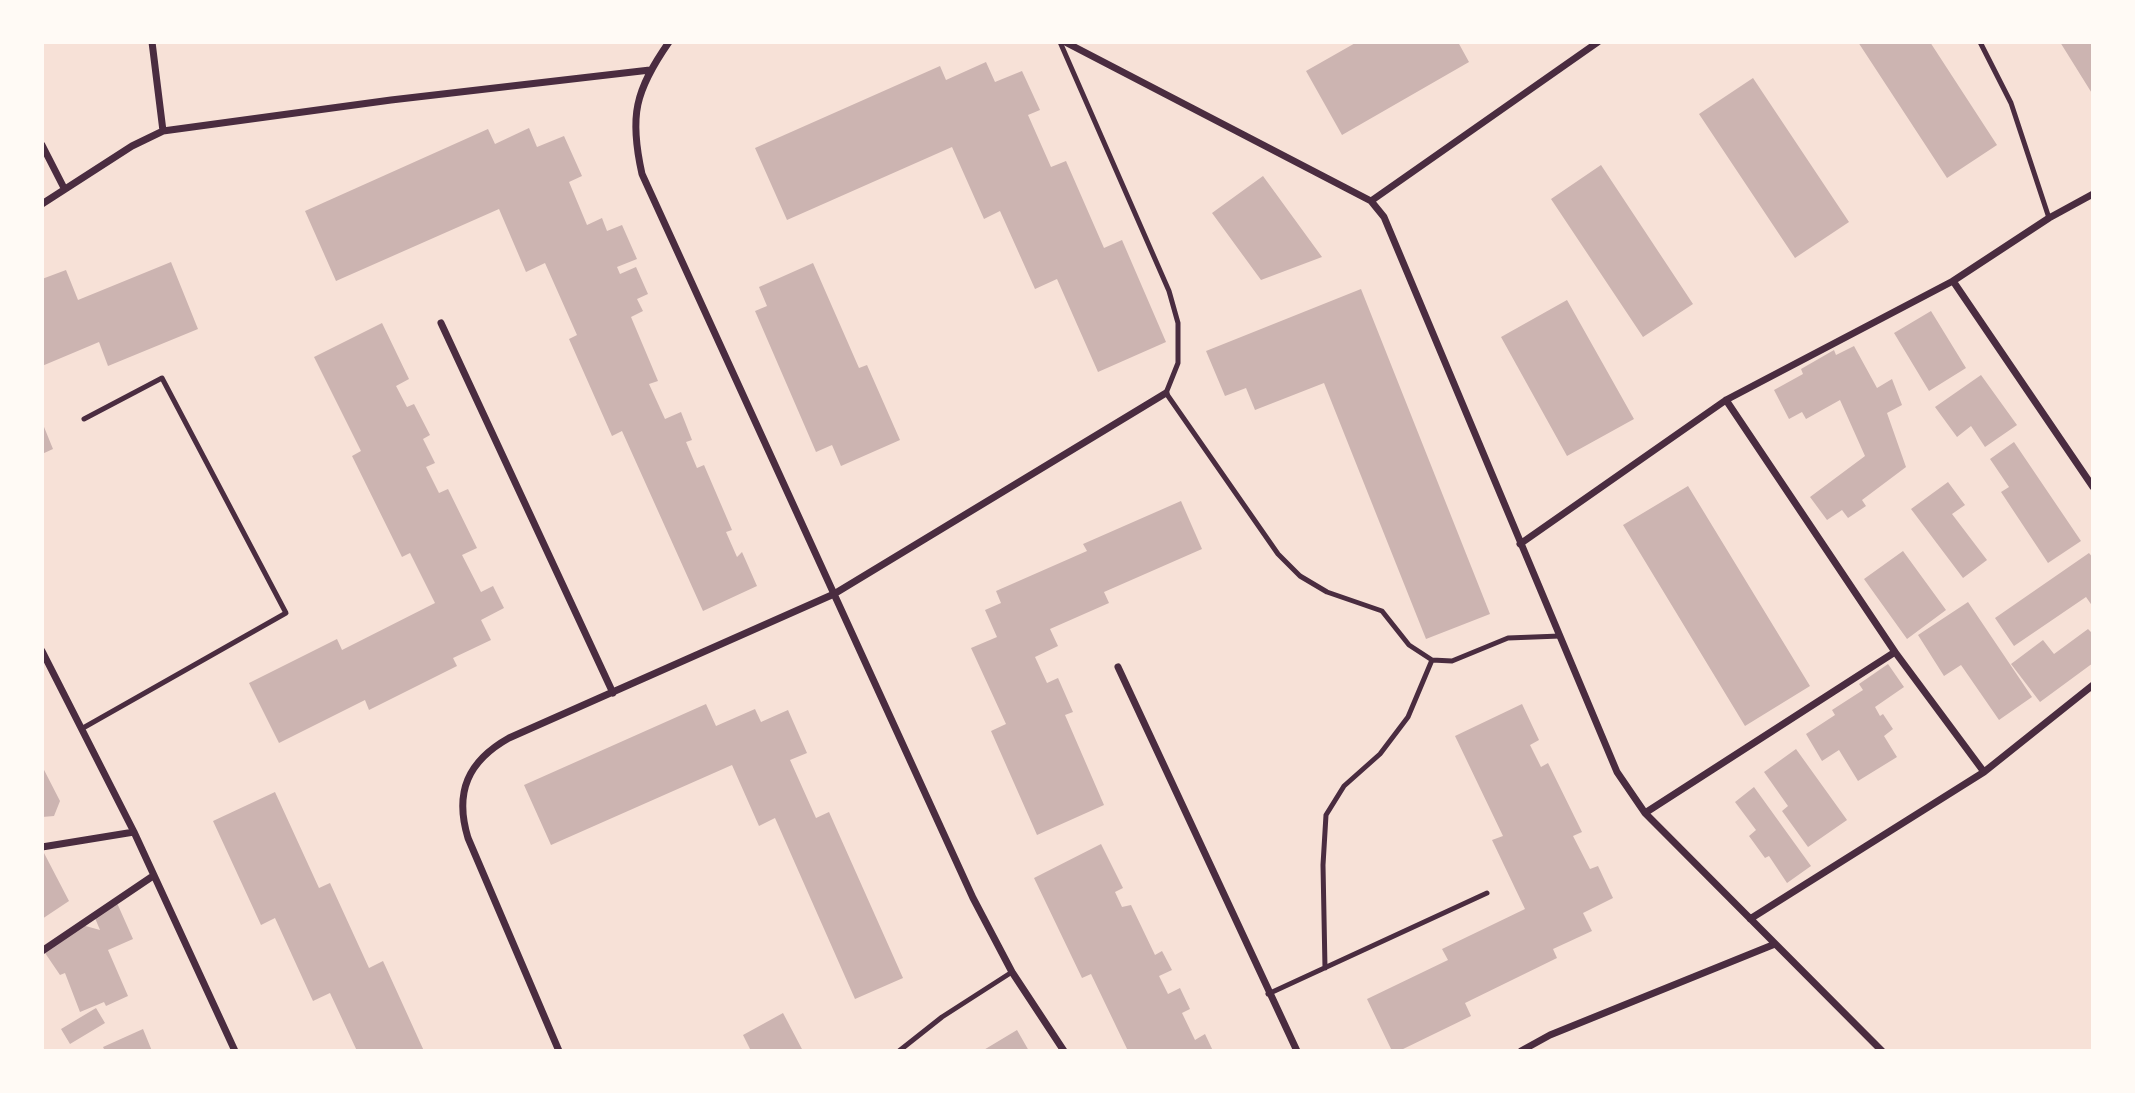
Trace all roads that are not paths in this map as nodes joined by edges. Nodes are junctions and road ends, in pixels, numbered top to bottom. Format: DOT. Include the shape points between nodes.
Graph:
graph roads {
  1 [pos="152,42"];
  2 [pos="669,42"];
  3 [pos="1060,42"];
  4 [pos="1065,42"];
  5 [pos="1598,42"];
  6 [pos="1980,42"];
  7 [pos="650,71"];
  8 [pos="163,131"];
  9 [pos="42,145"];
  10 [pos="64,188"];
  11 [pos="2093,194"];
  12 [pos="1371,201"];
  13 [pos="42,204"];
  14 [pos="2049,218"];
  15 [pos="1953,281"];
  16 [pos="441,323"];
  17 [pos="1166,393"];
  18 [pos="1726,400"];
  19 [pos="84,419"];
  20 [pos="2093,487"];
  21 [pos="1520,544"];
  22 [pos="834,594"];
  23 [pos="1560,636"];
  24 [pos="42,651"];
  25 [pos="1895,653"];
  26 [pos="1432,660"];
  27 [pos="1118,667"];
  28 [pos="2093,685"];
  29 [pos="613,693"];
  30 [pos="83,728"];
  31 [pos="1984,772"];
  32 [pos="1645,813"];
  33 [pos="134,832"];
  34 [pos="42,847"];
  35 [pos="153,876"];
  36 [pos="1487,893"];
  37 [pos="1750,919"];
  38 [pos="1774,944"];
  39 [pos="42,951"];
  40 [pos="1325,968"];
  41 [pos="1012,972"];
  42 [pos="1268,994"];
  43 [pos="235,1051"];
  44 [pos="559,1051"];
  45 [pos="900,1051"];
  46 [pos="1064,1051"];
  47 [pos="1297,1051"];
  48 [pos="1521,1051"];
  49 [pos="1882,1051"];
  1 -- 8 [label="street"];
  2 -- 7 [label="street"];
  3 -- 17 [label="lane" via="1169,291 1178,323 1178,363"];
  4 -- 12 [label="street"];
  5 -- 12 [label="street"];
  6 -- 14 [label="lane" via="2011,103"];
  7 -- 8 [label="street"];
  7 -- 22 [label="street" via="635,114 642,174"];
  8 -- 10 [label="street"];
  9 -- 10 [label="street"];
  10 -- 13 [label="street"];
  11 -- 14 [label="street"];
  12 -- 21 [label="street" via="1384,216"];
  14 -- 15 [label="street"];
  15 -- 18 [label="street"];
  15 -- 20 [label="street"];
  16 -- 29 [label="street"];
  17 -- 22 [label="street"];
  17 -- 26 [label="lane" via="1278,554 1300,576 1327,592 1382,611 1409,645"];
  18 -- 21 [label="street"];
  18 -- 25 [label="street"];
  19 -- 30 [label="lane" via="162,378 286,613"];
  21 -- 23 [label="street"];
  22 -- 29 [label="street"];
  22 -- 41 [label="street" via="973,898"];
  23 -- 26 [label="lane" via="1508,638 1452,661"];
  23 -- 32 [label="street" via="1617,772"];
  24 -- 30 [label="street"];
  25 -- 31 [label="street"];
  25 -- 32 [label="street"];
  26 -- 40 [label="lane" via="1408,717 1380,754 1344,786 1326,815 1322,865"];
  27 -- 42 [label="street"];
  28 -- 31 [label="street"];
  29 -- 44 [label="street" via="490,749 475,765 461,803 468,838"];
  30 -- 33 [label="street"];
  31 -- 37 [label="street"];
  32 -- 37 [label="street"];
  33 -- 34 [label="street"];
  33 -- 35 [label="street"];
  35 -- 39 [label="street"];
  35 -- 43 [label="street"];
  36 -- 40 [label="lane"];
  37 -- 38 [label="street"];
  38 -- 48 [label="street"];
  38 -- 49 [label="street"];
  40 -- 42 [label="lane"];
  41 -- 45 [label="lane" via="942,1017"];
  41 -- 46 [label="street"];
  42 -- 47 [label="street"];
}
